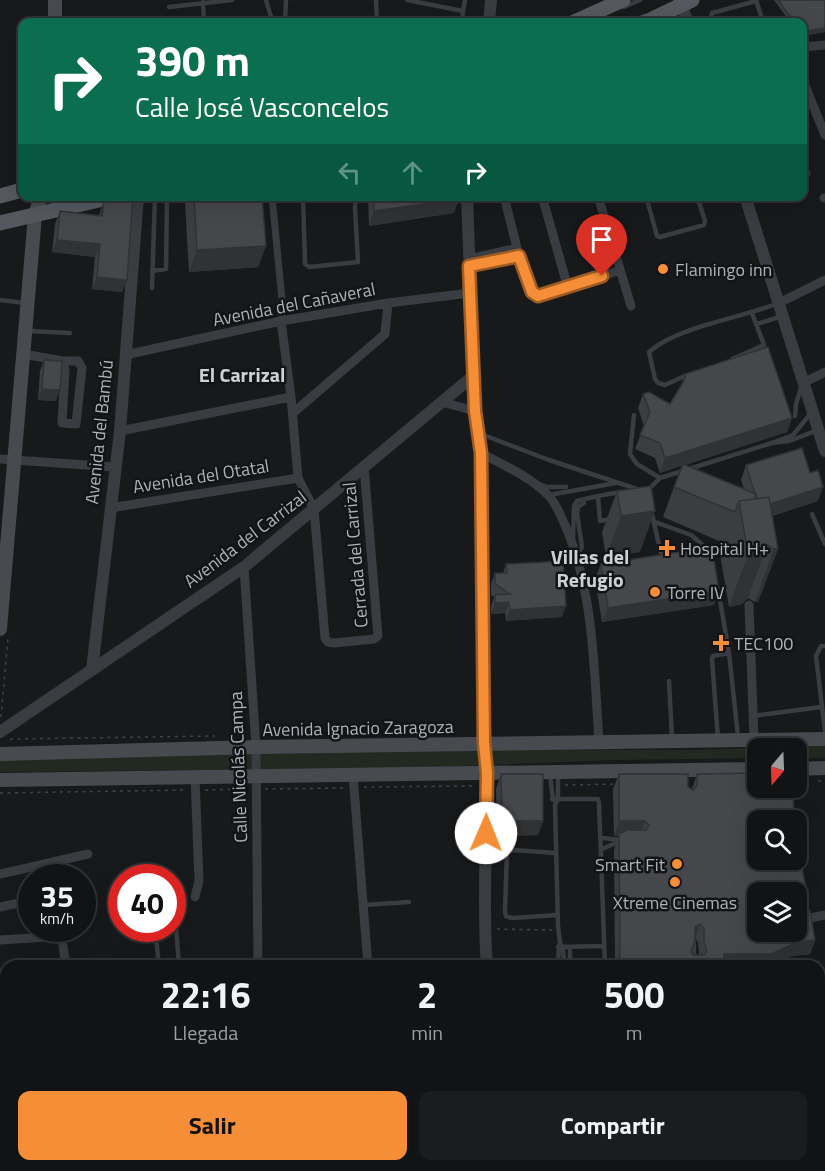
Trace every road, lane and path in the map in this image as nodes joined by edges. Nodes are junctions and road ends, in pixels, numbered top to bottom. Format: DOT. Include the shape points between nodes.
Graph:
graph roads {
  1 [pos="55,0"];
  2 [pos="232,0"];
  3 [pos="266,0"];
  4 [pos="286,0"];
  5 [pos="376,0"];
  6 [pos="407,0"];
  7 [pos="465,0"];
  8 [pos="491,0"];
  9 [pos="640,0"];
  10 [pos="756,0"];
  11 [pos="203,2"];
  12 [pos="684,2"];
  13 [pos="622,4"];
  14 [pos="169,7"];
  15 [pos="463,11"];
  16 [pos="55,18"];
  17 [pos="204,18"];
  18 [pos="271,18"];
  19 [pos="285,18"];
  20 [pos="377,18"];
  21 [pos="462,18"];
  22 [pos="489,18"];
  23 [pos="585,18"];
  24 [pos="639,18"];
  25 [pos="653,18"];
  26 [pos="687,18"];
  27 [pos="711,18"];
  28 [pos="762,18"];
  29 [pos="825,45"];
  30 [pos="807,47"];
  31 [pos="807,90"];
  32 [pos="825,135"];
  33 [pos="18,191"];
  34 [pos="0,196"];
  35 [pos="67,201"];
  36 [pos="81,201"];
  37 [pos="138,201"];
  38 [pos="155,201"];
  39 [pos="167,201"];
  40 [pos="272,201"];
  41 [pos="303,201"];
  42 [pos="356,201"];
  43 [pos="467,201"];
  44 [pos="505,201"];
  45 [pos="543,201"];
  46 [pos="599,201"];
  47 [pos="646,201"];
  48 [pos="699,201"];
  49 [pos="747,201"];
  50 [pos="38,207"];
  51 [pos="0,218"];
  52 [pos="0,223"];
  53 [pos="166,235"];
  54 [pos="154,236"];
  55 [pos="518,252"];
  56 [pos="469,262"];
  57 [pos="620,270"];
  58 [pos="152,271"];
  59 [pos="825,280"];
  60 [pos="152,288"];
  61 [pos="567,288"];
  62 [pos="470,293"];
  63 [pos="0,300"];
  64 [pos="388,303"];
  65 [pos="779,303"];
  66 [pos="27,304"];
  67 [pos="630,306"];
  68 [pos="752,314"];
  69 [pos="783,315"];
  70 [pos="281,321"];
  71 [pos="757,324"];
  72 [pos="25,330"];
  73 [pos="70,333"];
  74 [pos="23,354"];
  75 [pos="125,355"];
  76 [pos="63,361"];
  77 [pos="724,363"];
  78 [pos="825,372"];
  79 [pos="692,373"];
  80 [pos="473,376"];
  81 [pos="803,382"];
  82 [pos="291,397"];
  83 [pos="442,402"];
  84 [pos="475,411"];
  85 [pos="812,411"];
  86 [pos="293,413"];
  87 [pos="634,415"];
  88 [pos="795,416"];
  89 [pos="819,430"];
  90 [pos="120,431"];
  91 [pos="478,433"];
  92 [pos="772,443"];
  93 [pos="825,451"];
  94 [pos="481,453"];
  95 [pos="0,459"];
  96 [pos="14,460"];
  97 [pos="364,466"];
  98 [pos="115,467"];
  99 [pos="298,478"];
  100 [pos="660,478"];
  101 [pos="532,482"];
  102 [pos="618,483"];
  103 [pos="566,487"];
  104 [pos="636,489"];
  105 [pos="549,495"];
  106 [pos="598,496"];
  107 [pos="584,503"];
  108 [pos="649,506"];
  109 [pos="110,508"];
  110 [pos="314,510"];
  111 [pos="652,513"];
  112 [pos="642,514"];
  113 [pos="812,514"];
  114 [pos="621,518"];
  115 [pos="655,522"];
  116 [pos="573,544"];
  117 [pos="825,544"];
  118 [pos="3,551"];
  119 [pos="702,553"];
  120 [pos="672,556"];
  121 [pos="576,557"];
  122 [pos="244,567"];
  123 [pos="718,583"];
  124 [pos="749,605"];
  125 [pos="0,629"];
  126 [pos="825,646"];
  127 [pos="729,654"];
  128 [pos="92,670"];
  129 [pos="669,681"];
  130 [pos="821,707"];
  131 [pos="753,716"];
  132 [pos="0,732"];
  133 [pos="825,732"];
  134 [pos="754,738"];
  135 [pos="747,739"];
  136 [pos="807,739"];
  137 [pos="825,739"];
  138 [pos="718,740"];
  139 [pos="738,740"];
  140 [pos="672,741"];
  141 [pos="599,742"];
  142 [pos="484,743"];
  143 [pos="256,747"];
  144 [pos="0,754"];
  145 [pos="825,768"];
  146 [pos="807,769"];
  147 [pos="747,770"];
  148 [pos="555,776"];
  149 [pos="487,779"];
  150 [pos="0,780"];
  151 [pos="354,781"];
  152 [pos="257,783"];
  153 [pos="195,784"];
  154 [pos="625,784"];
  155 [pos="0,793"];
  156 [pos="555,799"];
  157 [pos="602,838"];
  158 [pos="621,840"];
  159 [pos="630,840"];
  160 [pos="602,849"];
  161 [pos="556,852"];
  162 [pos="88,854"];
  163 [pos="0,874"];
  164 [pos="195,897"];
  165 [pos="409,902"];
  166 [pos="18,904"];
  167 [pos="363,905"];
  168 [pos="0,908"];
  169 [pos="558,915"];
  170 [pos="825,915"];
  171 [pos="807,919"];
  172 [pos="484,929"];
  173 [pos="559,930"];
  174 [pos="18,939"];
  175 [pos="0,940"];
  176 [pos="157,942"];
  177 [pos="177,942"];
  178 [pos="694,943"];
  179 [pos="63,946"];
  180 [pos="560,946"];
  181 [pos="604,946"];
  182 [pos="570,948"];
  183 [pos="694,957"];
  184 [pos="65,960"];
  185 [pos="159,960"];
  186 [pos="179,960"];
  187 [pos="258,960"];
  188 [pos="368,960"];
  189 [pos="487,960"];
  190 [pos="559,960"];
  191 [pos="563,960"];
  192 [pos="570,960"];
  193 [pos="605,960"];
  194 [pos="691,960"];
  195 [pos="695,960"];
  1 -- 16 [label="main road"];
  2 -- 11 [label="lane"];
  3 -- 18 [label="lane"];
  4 -- 19 [label="lane"];
  5 -- 20 [label="lane"];
  6 -- 15 [label="lane"];
  7 -- 15 [label="lane"];
  8 -- 22 [label="street"];
  9 -- 13 [label="lane"];
  10 -- 27 [label="lane" via="712,13"];
  10 -- 28 [label="lane"];
  11 -- 14 [label="lane"];
  11 -- 17 [label="lane"];
  12 -- 24 [label="lane"];
  12 -- 25 [label="main road"];
  12 -- 26 [label="street"];
  13 -- 23 [label="main road"];
  15 -- 21 [label="lane"];
  29 -- 30 [label="street"];
  31 -- 32 [label="street"];
  33 -- 34 [label="main road"];
  35 -- 50 [label="lane"];
  36 -- 50 [label="main road"];
  37 -- 75 [label="street, Avenida del Bambú"];
  38 -- 54 [label="lane"];
  39 -- 53 [label="lane"];
  40 -- 70 [label="street"];
  41 -- 42 [label="lane" via="305,264 309,267 358,262"];
  43 -- 56 [label="street"];
  44 -- 55 [label="street"];
  45 -- 61 [label="street"];
  46 -- 57 [label="street"];
  47 -- 48 [label="lane" via="660,237 704,225"];
  49 -- 65 [label="street"];
  50 -- 51 [label="lane"];
  50 -- 52 [label="main road"];
  50 -- 66 [label="main road"];
  53 -- 54 [label="lane"];
  53 -- 58 [label="lane" via="166,269"];
  54 -- 58 [label="lane"];
  55 -- 56 [label="street"];
  55 -- 61 [label="street" via="534,295"];
  56 -- 62 [label="street"];
  57 -- 61 [label="street"];
  57 -- 67 [label="street"];
  58 -- 60 [label="lane"];
  59 -- 65 [label="street"];
  62 -- 64 [label="street, Avenida del Cañaveral"];
  62 -- 80 [label="street"];
  63 -- 66 [label="lane"];
  64 -- 70 [label="street, Avenida del Cañaveral"];
  64 -- 86 [label="street" via="385,334"];
  65 -- 68 [label="lane"];
  65 -- 69 [label="street"];
  66 -- 72 [label="main road"];
  68 -- 71 [label="lane"];
  68 -- 79 [label="lane" via="711,324 649,352 658,383 665,385"];
  69 -- 71 [label="lane"];
  69 -- 81 [label="street"];
  70 -- 75 [label="street, Avenida del Cañaveral"];
  70 -- 82 [label="street"];
  71 -- 77 [label="lane" via="762,347"];
  72 -- 73 [label="lane"];
  72 -- 74 [label="main road"];
  74 -- 76 [label="street"];
  74 -- 96 [label="main road"];
  75 -- 90 [label="street, Avenida del Bambú"];
  76 -- 76 [label="street" via="62,423 76,424 82,368 78,361"];
  78 -- 81 [label="street"];
  80 -- 83 [label="street, Avenida del Carrizal"];
  80 -- 84 [label="street"];
  81 -- 85 [label="street"];
  81 -- 88 [label="lane"];
  82 -- 86 [label="street"];
  82 -- 90 [label="street"];
  83 -- 84 [label="street"];
  83 -- 97 [label="street, Avenida del Carrizal"];
  84 -- 91 [label="street"];
  85 -- 89 [label="street"];
  85 -- 92 [label="lane" via="793,435"];
  86 -- 99 [label="street"];
  87 -- 100 [label="lane" via="630,454 637,464"];
  89 -- 92 [label="lane"];
  89 -- 93 [label="street"];
  90 -- 98 [label="street, Avenida del Bambú"];
  91 -- 94 [label="street"];
  91 -- 102 [label="lane"];
  92 -- 100 [label="lane"];
  94 -- 101 [label="street"];
  94 -- 142 [label="street"];
  95 -- 96 [label="street"];
  96 -- 98 [label="street"];
  96 -- 118 [label="main road"];
  97 -- 110 [label="street, Avenida del Carrizal"];
  97 -- 110 [label="street, Cerrada del Carrizal" via="379,631 374,639 334,643 324,638"];
  98 -- 109 [label="street, Avenida del Bambú"];
  99 -- 109 [label="street, Avenida del Otatal"];
  99 -- 110 [label="street"];
  100 -- 104 [label="lane" via="645,496"];
  101 -- 103 [label="lane"];
  101 -- 105 [label="street"];
  102 -- 104 [label="lane"];
  102 -- 105 [label="lane"];
  104 -- 106 [label="lane"];
  105 -- 116 [label="street"];
  106 -- 114 [label="lane" via="600,521"];
  106 -- 116 [label="lane" via="584,498 574,506"];
  107 -- 121 [label="lane" via="577,513 582,547"];
  108 -- 111 [label="lane"];
  109 -- 128 [label="street, Avenida del Bambú"];
  110 -- 122 [label="street, Avenida del Carrizal"];
  111 -- 112 [label="lane"];
  111 -- 115 [label="lane"];
  113 -- 117 [label="lane"];
  115 -- 119 [label="lane" via="691,535 712,552"];
  115 -- 120 [label="lane" via="662,558"];
  116 -- 121 [label="street"];
  118 -- 125 [label="main road"];
  121 -- 141 [label="street" via="589,619"];
  122 -- 128 [label="street, Avenida del Carrizal"];
  122 -- 143 [label="street, Calle Nicolás Campa"];
  123 -- 127 [label="lane"];
  124 -- 131 [label="street"];
  126 -- 130 [label="lane" via="816,656"];
  127 -- 138 [label="lane" via="712,659"];
  127 -- 139 [label="lane"];
  128 -- 132 [label="street, Avenida del Carrizal"];
  129 -- 140 [label="lane"];
  130 -- 131 [label="lane"];
  130 -- 133 [label="lane"];
  131 -- 134 [label="street"];
  135 -- 139 [label="main road, Avenida Ignacio Zaragoza"];
  136 -- 137 [label="main road, Avenida Ignacio Zaragoza"];
  138 -- 139 [label="main road, Avenida Ignacio Zaragoza"];
  138 -- 140 [label="main road, Avenida Ignacio Zaragoza"];
  140 -- 141 [label="main road, Avenida Ignacio Zaragoza"];
  141 -- 142 [label="main road, Avenida Ignacio Zaragoza"];
  142 -- 143 [label="main road, Avenida Ignacio Zaragoza"];
  142 -- 149 [label="street"];
  143 -- 144 [label="main road, Avenida Ignacio Zaragoza"];
  143 -- 152 [label="street, Calle Nicolás Campa"];
  145 -- 146 [label="main road"];
  147 -- 148 [label="main road"];
  148 -- 149 [label="main road"];
  148 -- 154 [label="path"];
  148 -- 156 [label="lane"];
  148 -- 156 [label="lane"];
  149 -- 151 [label="main road"];
  149 -- 151 [label="path"];
  149 -- 172 [label="street"];
  150 -- 153 [label="main road"];
  151 -- 152 [label="main road"];
  151 -- 152 [label="path"];
  151 -- 167 [label="street"];
  152 -- 153 [label="main road"];
  152 -- 153 [label="path"];
  152 -- 187 [label="street, Calle Nicolás Campa"];
  153 -- 155 [label="path"];
  153 -- 164 [label="street" via="199,881"];
  156 -- 157 [label="lane" via="598,800"];
  156 -- 161 [label="lane"];
  157 -- 158 [label="lane"];
  157 -- 160 [label="lane"];
  158 -- 159 [label="lane"];
  158 -- 160 [label="lane"];
  160 -- 181 [label="lane"];
  161 -- 169 [label="lane"];
  161 -- 169 [label="lane" via="507,852 505,912 512,918"];
  162 -- 163 [label="street"];
  165 -- 167 [label="lane"];
  166 -- 168 [label="street"];
  167 -- 188 [label="street"];
  169 -- 173 [label="lane"];
  170 -- 171 [label="street"];
  172 -- 173 [label="path"];
  172 -- 189 [label="street"];
  173 -- 180 [label="lane"];
  174 -- 175 [label="street"];
  176 -- 185 [label="lane"];
  177 -- 186 [label="lane"];
  178 -- 183 [label="lane"];
  179 -- 184 [label="street"];
  180 -- 182 [label="lane"];
  180 -- 190 [label="lane"];
  180 -- 191 [label="lane"];
  181 -- 182 [label="lane"];
  181 -- 193 [label="lane"];
  182 -- 192 [label="lane"];
  183 -- 194 [label="lane"];
  183 -- 195 [label="lane"];
}
